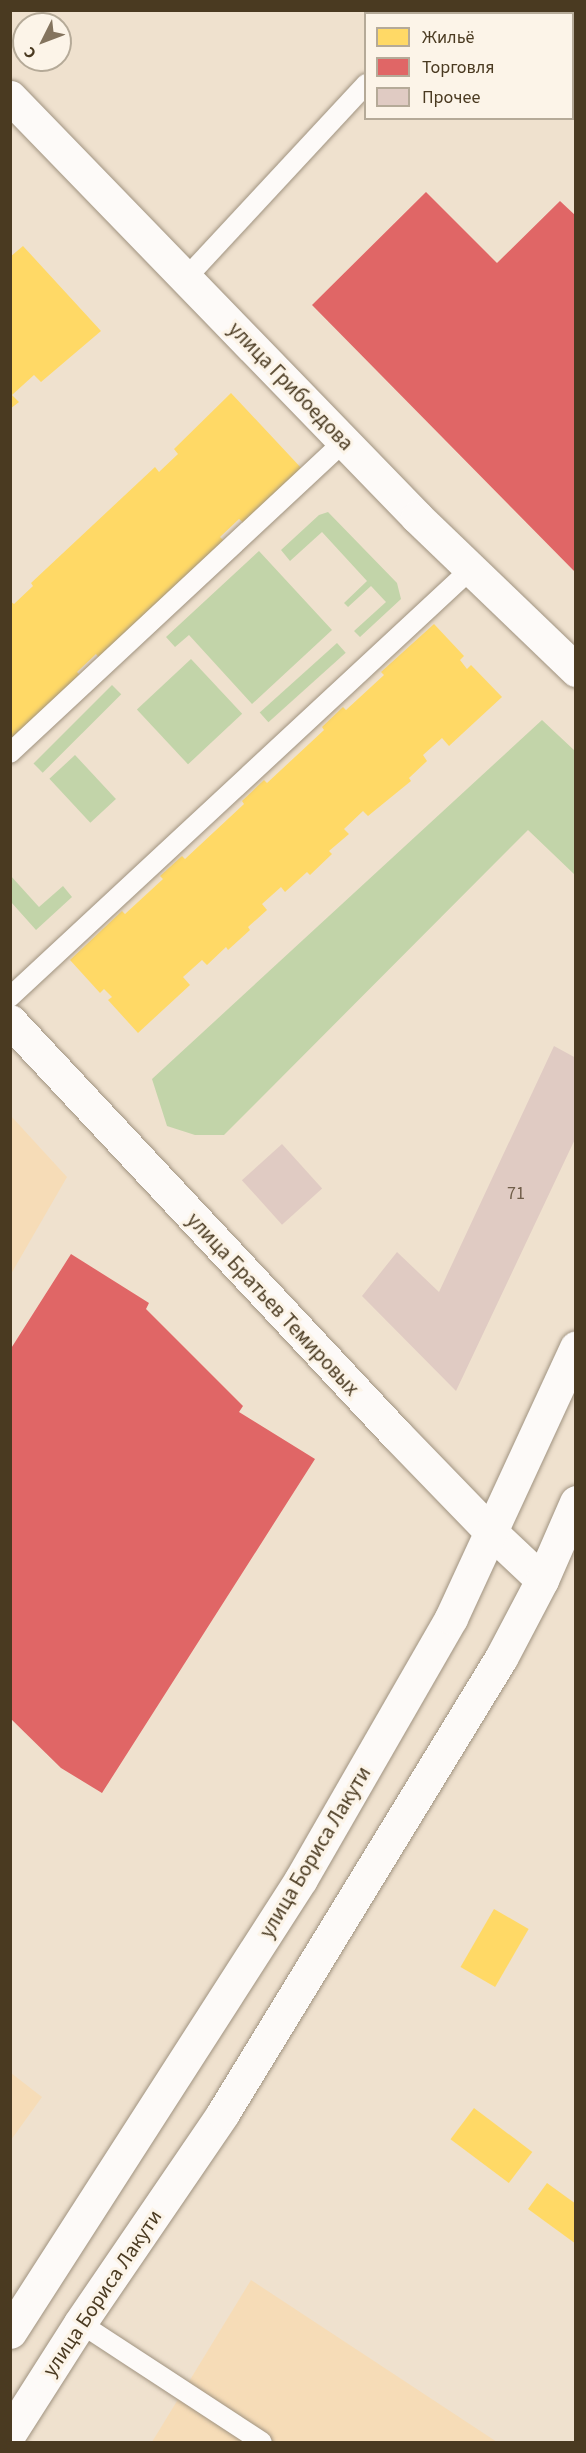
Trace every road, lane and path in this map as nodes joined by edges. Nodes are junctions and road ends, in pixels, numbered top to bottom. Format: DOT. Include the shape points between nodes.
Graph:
graph roads {
  1 [pos="364,86"];
  2 [pos="10,98"];
  3 [pos="186,278"];
  4 [pos="345,441"];
  5 [pos="472,568"];
  6 [pos="576,670"];
  7 [pos="10,753"];
  8 [pos="10,997"];
  9 [pos="10,1021"];
  10 [pos="576,1348"];
  11 [pos="576,1502"];
  12 [pos="491,1532"];
  13 [pos="542,1580"];
  14 [pos="80,2323"];
  15 [pos="10,2332"];
  16 [pos="10,2433"];
  17 [pos="262,2442"];
  1 -- 3 [label="lane"];
  2 -- 3 [label="main road, улица Грибоедова"];
  3 -- 4 [label="main road, улица Грибоедова"];
  4 -- 5 [label="main road, улица Грибоедова"];
  4 -- 7 [label="lane"];
  5 -- 6 [label="main road, улица Грибоедова"];
  5 -- 8 [label="lane"];
  9 -- 12 [label="main road, улица Братьев Темировых"];
  10 -- 12 [label="main road, улица Бориса Лакути"];
  11 -- 13 [label="main road, улица Бориса Лакути"];
  12 -- 13 [label="main road, улица Братьев Темировых"];
  12 -- 15 [label="main road, улица Бориса Лакути" via="451,1618 301,1879"];
  13 -- 14 [label="main road, улица Бориса Лакути" via="501,1658 223,2113"];
  14 -- 16 [label="main road, улица Бориса Лакути"];
  14 -- 17 [label="lane"];
}
